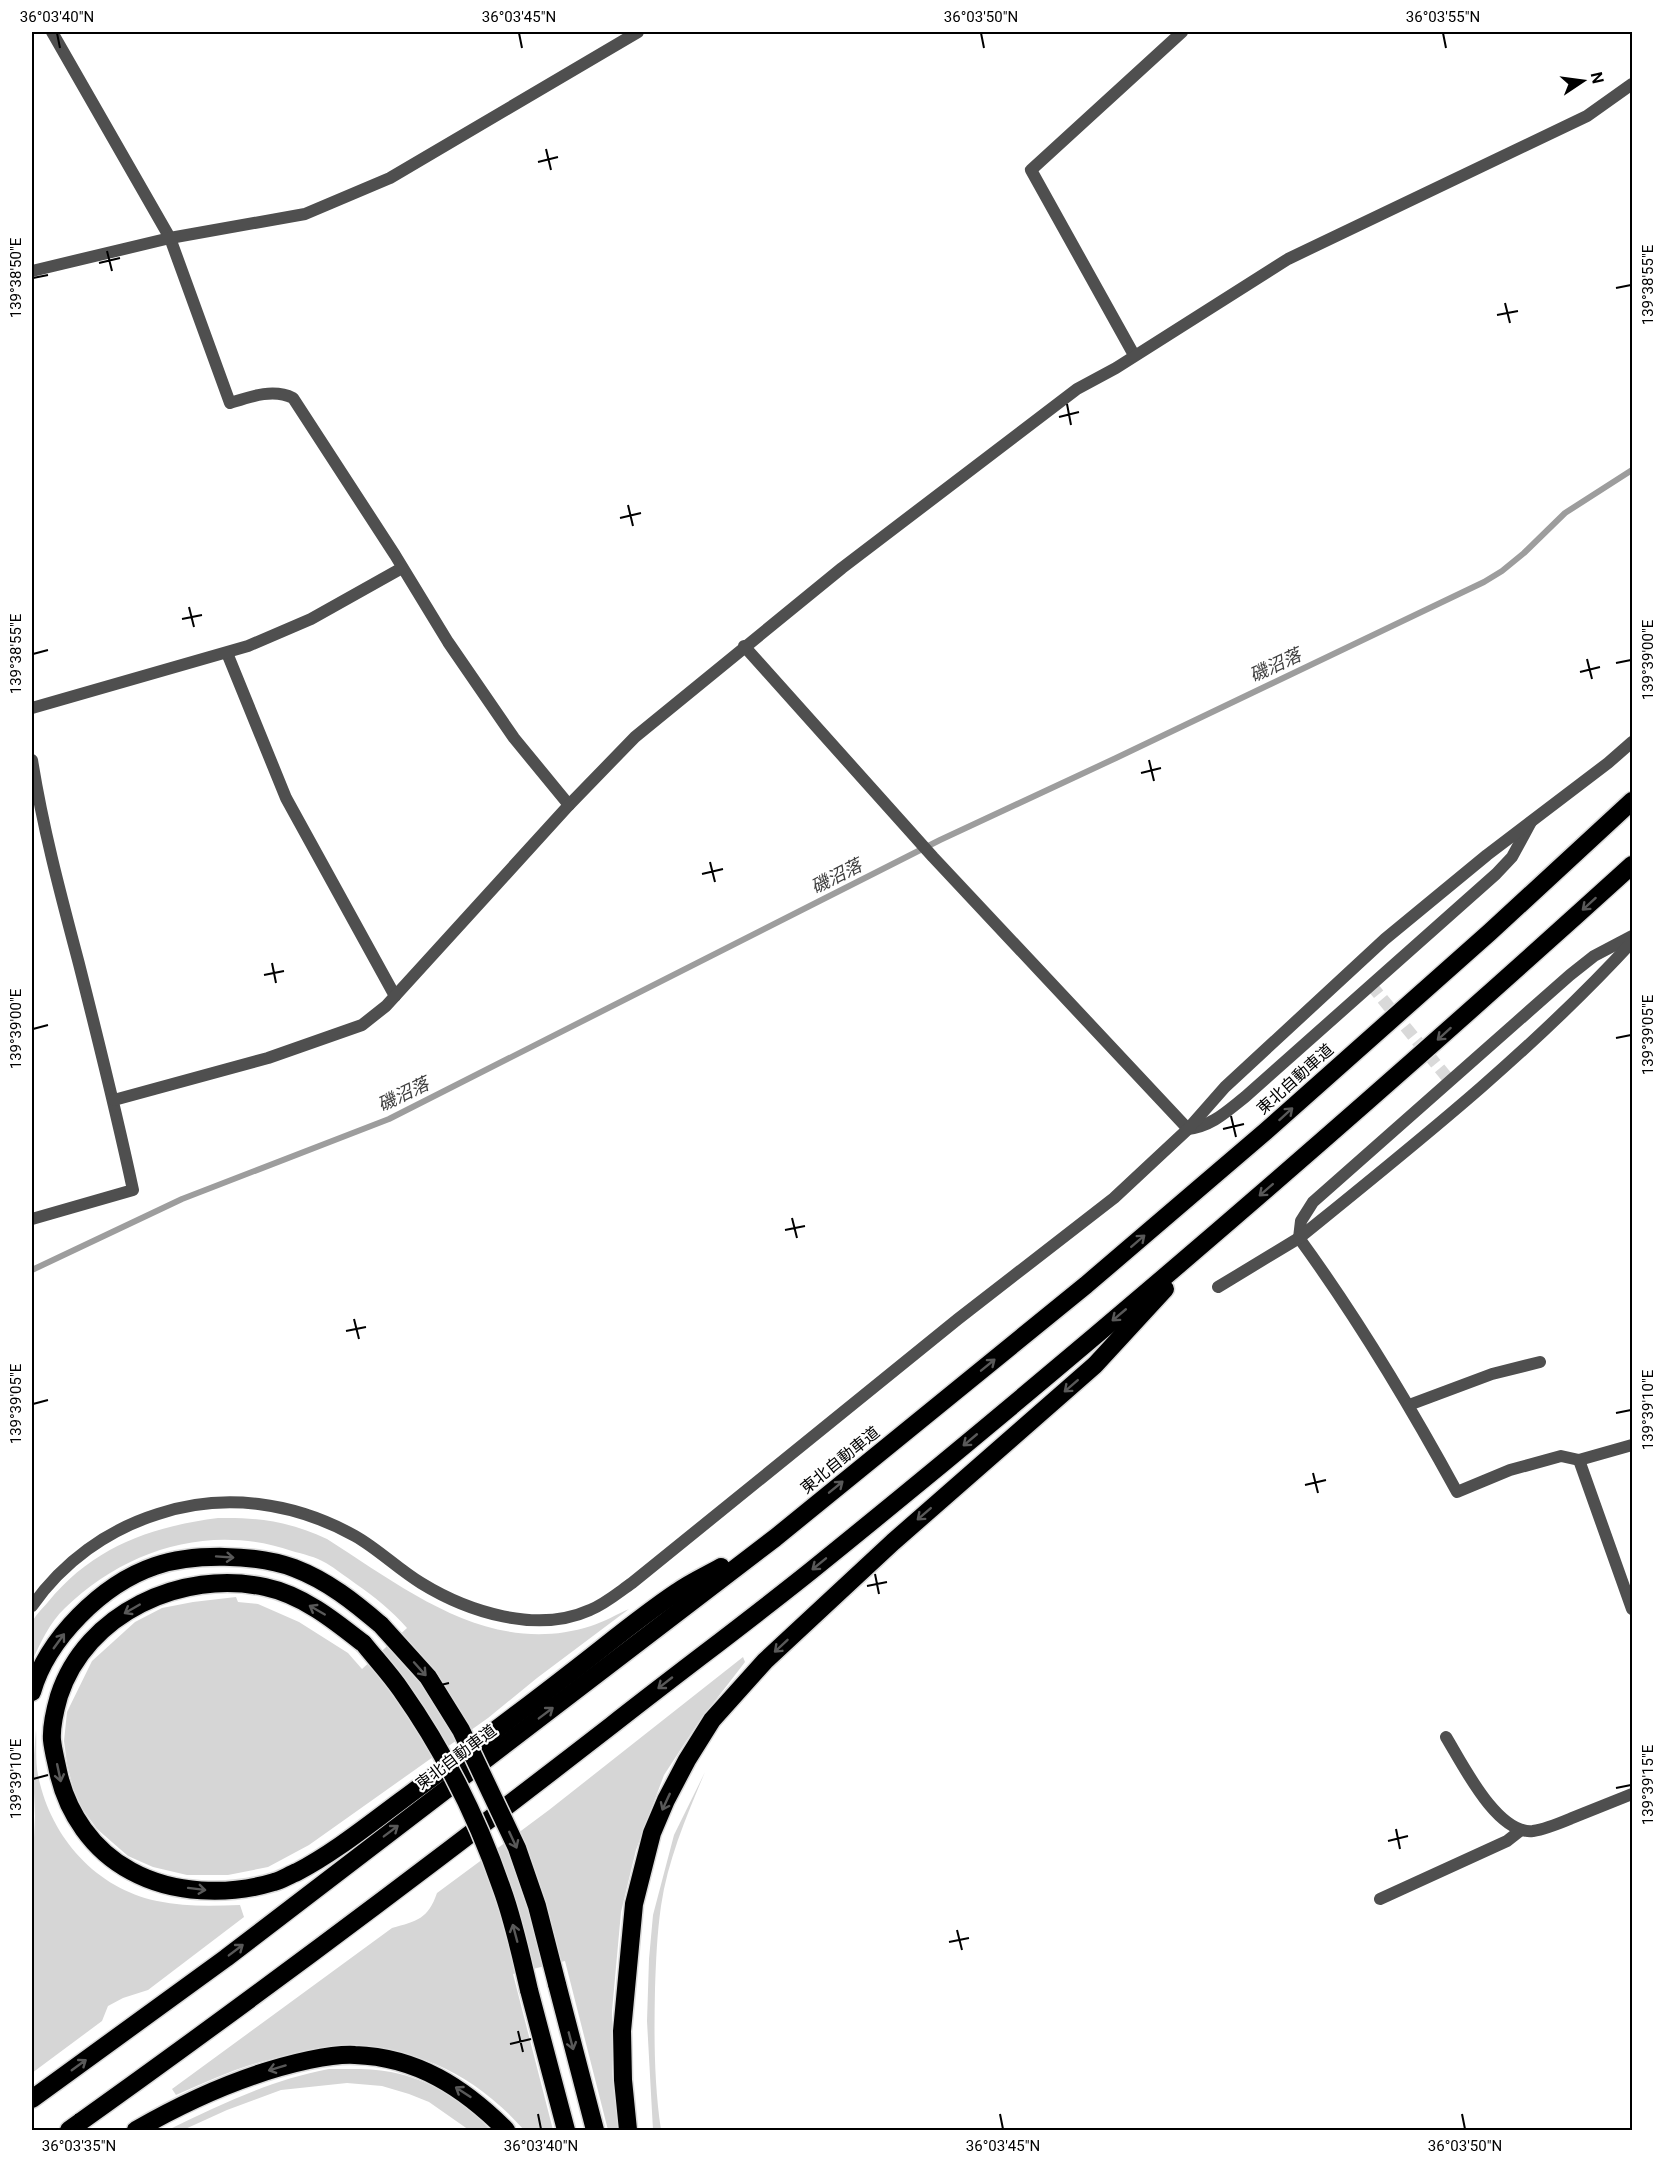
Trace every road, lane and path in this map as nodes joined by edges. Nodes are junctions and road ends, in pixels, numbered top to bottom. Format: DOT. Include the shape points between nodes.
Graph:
graph roads {
  1 [pos="52,32"];
  2 [pos="638,32"];
  3 [pos="1182,32"];
  4 [pos="1632,84"];
  5 [pos="170,238"];
  6 [pos="32,271"];
  7 [pos="1134,355"];
  8 [pos="402,568"];
  9 [pos="744,646"];
  10 [pos="227,653"];
  11 [pos="32,708"];
  12 [pos="1632,742"];
  13 [pos="32,760"];
  14 [pos="1632,801"];
  15 [pos="569,805"];
  16 [pos="1531,822"];
  17 [pos="1632,865"];
  18 [pos="1632,936"];
  19 [pos="1632,942"];
  20 [pos="395,996"];
  21 [pos="114,1100"];
  22 [pos="1188,1129"];
  23 [pos="32,1219"];
  24 [pos="1212,1237"];
  25 [pos="1299,1238"];
  26 [pos="1218,1287"];
  27 [pos="1540,1362"];
  28 [pos="1409,1405"];
  29 [pos="1632,1445"];
  30 [pos="1579,1460"];
  31 [pos="774,1538"];
  32 [pos="32,1606"];
  33 [pos="1632,1609"];
  34 [pos="32,1692"];
  35 [pos="1446,1737"];
  36 [pos="1632,1794"];
  37 [pos="1521,1830"];
  38 [pos="1380,1899"];
  39 [pos="32,2099"];
  40 [pos="69,2130"];
  41 [pos="136,2130"];
  42 [pos="506,2130"];
  43 [pos="566,2130"];
  44 [pos="595,2130"];
  45 [pos="628,2130"];
  1 -- 5 [label="street"];
  2 -- 5 [label="street" via="390,178 305,214"];
  3 -- 7 [label="street" via="1030,170"];
  4 -- 7 [label="street" via="1587,116 1288,259"];
  5 -- 6 [label="street"];
  5 -- 8 [label="street" via="230,403 282,392 292,398"];
  7 -- 9 [label="street" via="1077,389"];
  8 -- 10 [label="street" via="311,619"];
  8 -- 15 [label="street" via="514,738"];
  9 -- 15 [label="street" via="635,737"];
  9 -- 22 [label="street" via="917,839"];
  10 -- 11 [label="street"];
  10 -- 20 [label="street" via="286,798"];
  12 -- 16 [label="street"];
  13 -- 21 [label="street" via="59,888"];
  31 -- 14 [label="highway, 東北自動車道, one-way" via="1086,1285 1266,1131"];
  15 -- 20 [label="street"];
  16 -- 22 [label="street" via="1386,939 1225,1087"];
  16 -- 22 [label="street" via="1512,857 1487,882 1245,1097 1214,1122"];
  17 -- 24 [label="highway, one-way"];
  18 -- 25 [label="street" via="1594,956 1570,975 1313,1202 1301,1221"];
  19 -- 25 [label="street" via="1594,985 1458,1109"];
  20 -- 21 [label="street" via="362,1025 268,1058"];
  21 -- 23 [label="street" via="133,1191"];
  22 -- 32 [label="street" via="1062,1240 958,1319 632,1583 590,1610 538,1619 508,1618 476,1610 420,1582 356,1536 308,1515 244,1501 177,1507 136,1521 66,1565"];
  24 -- 40 [label="highway, one-way" via="808,1572 517,1799 205,2034"];
  24 -- 45 [label="highway, one-way" via="1095,1365 893,1542 765,1661 712,1720 687,1760 652,1833 634,1904 622,2031"];
  25 -- 26 [label="street"];
  25 -- 28 [label="street"];
  27 -- 28 [label="street" via="1492,1374"];
  28 -- 30 [label="street" via="1458,1492 1510,1470 1561,1456"];
  29 -- 30 [label="street"];
  30 -- 33 [label="street"];
  39 -- 31 [label="highway, 東北自動車道, one-way" via="226,1958"];
  43 -- 31 [label="highway, one-way, bridge" via="503,1891 487,1848 462,1792 419,1716 364,1644 296,1598 267,1587 232,1583 201,1586 162,1593 129,1609 102,1629 65,1677 51,1738 62,1787 72,1812 90,1838 112,1861 138,1875 173,1886 209,1891 241,1889 276,1882 323,1858 520,1712 678,1591"];
  34 -- 44 [label="highway, one-way, bridge" via="37,1674 61,1636 87,1609 105,1593 154,1566 220,1556 262,1561 293,1568 354,1602 381,1625 428,1677 461,1730 517,1848 537,1906"];
  35 -- 37 [label="street" via="1490,1807 1505,1823"];
  36 -- 37 [label="street" via="1550,1827 1531,1832"];
  37 -- 38 [label="street" via="1507,1841"];
  42 -- 41 [label="highway, one-way" via="472,2098 434,2075 396,2062 354,2055 283,2066 237,2081"];
}
